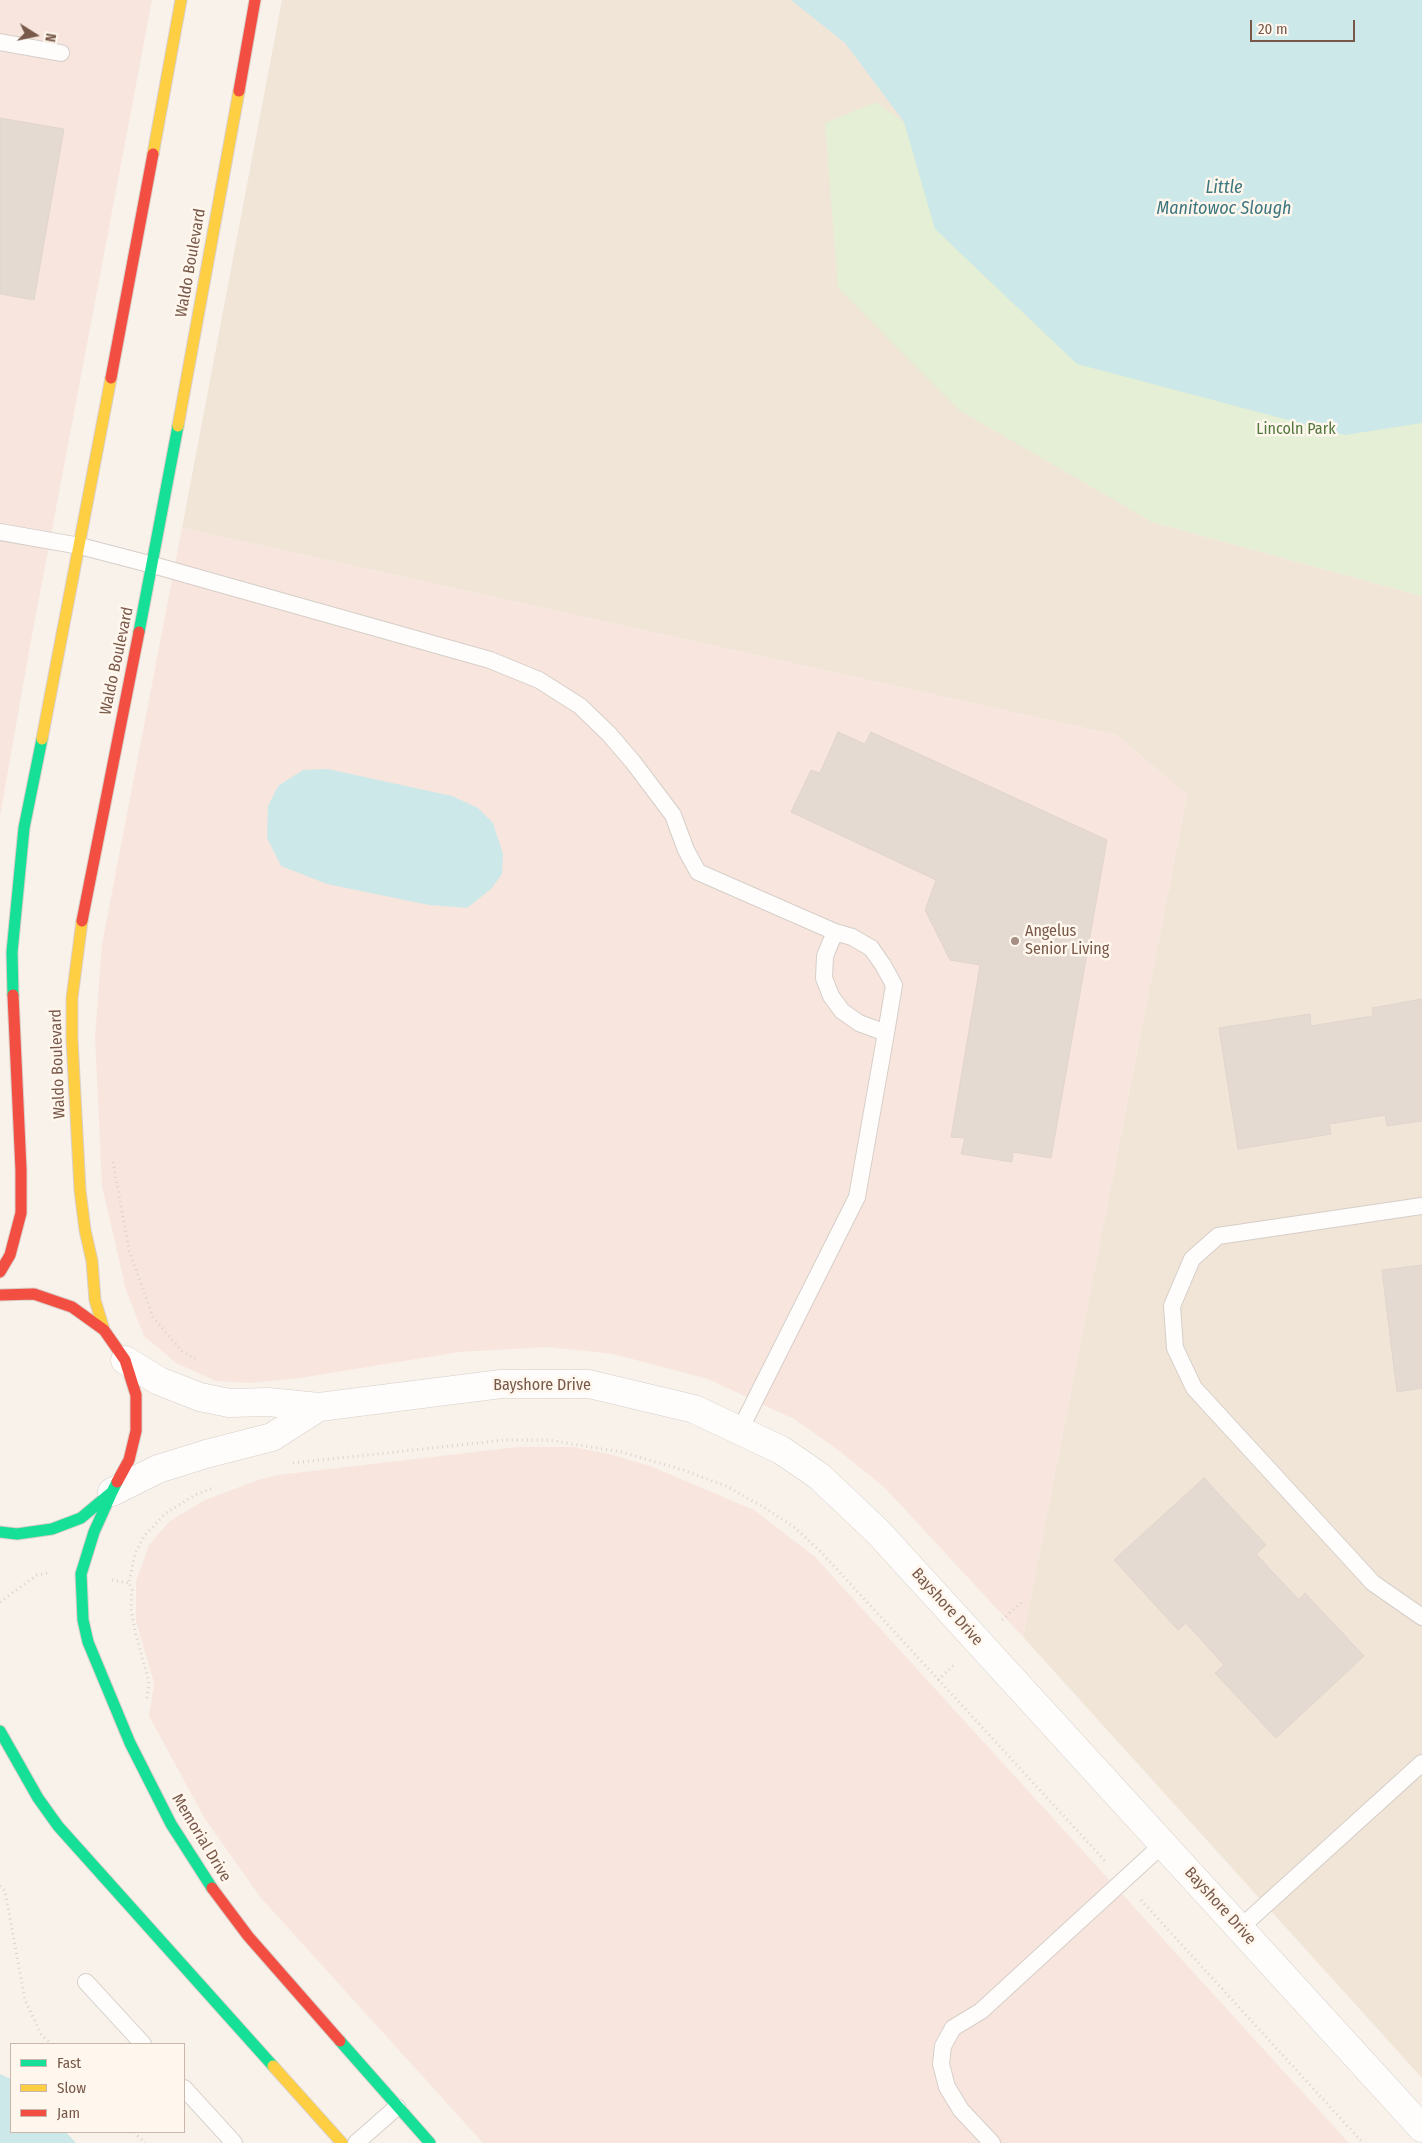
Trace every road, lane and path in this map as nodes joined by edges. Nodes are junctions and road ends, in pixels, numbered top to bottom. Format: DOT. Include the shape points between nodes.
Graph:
graph roads {
  1 [pos="181,0"];
  2 [pos="255,0"];
  3 [pos="0,42"];
  4 [pos="61,53"];
  5 [pos="0,532"];
  6 [pos="80,546"];
  7 [pos="153,565"];
  8 [pos="835,932"];
  9 [pos="886,1033"];
  10 [pos="115,1167"];
  11 [pos="1422,1206"];
  12 [pos="0,1272"];
  13 [pos="0,1295"];
  14 [pos="104,1330"];
  15 [pos="125,1360"];
  16 [pos="200,1396"];
  17 [pos="319,1407"];
  18 [pos="740,1430"];
  19 [pos="206,1454"];
  20 [pos="286,1464"];
  21 [pos="112,1492"];
  22 [pos="0,1532"];
  23 [pos="1422,1617"];
  24 [pos="0,1731"];
  25 [pos="130,1743"];
  26 [pos="1422,1763"];
  27 [pos="1163,1844"];
  28 [pos="1122,1880"];
  29 [pos="0,1886"];
  30 [pos="1240,1928"];
  31 [pos="86,1982"];
  32 [pos="50,2043"];
  33 [pos="142,2043"];
  34 [pos="185,2089"];
  35 [pos="397,2107"];
  36 [pos="1422,2128"];
  37 [pos="135,2133"];
  38 [pos="144,2143"];
  39 [pos="234,2143"];
  40 [pos="342,2143"];
  41 [pos="356,2143"];
  42 [pos="430,2143"];
  43 [pos="992,2143"];
  44 [pos="1364,2143"];
  1 -- 6 [label="main road"];
  2 -- 7 [label="main road, Waldo Boulevard"];
  3 -- 4 [label="lane"];
  5 -- 6 [label="lane"];
  6 -- 7 [label="lane"];
  6 -- 12 [label="main road" via="24,828 12,952 21,1213 10,1255"];
  7 -- 8 [label="lane" via="490,660 539,680 580,706 633,762 673,815 698,872"];
  7 -- 14 [label="main road, Waldo Boulevard" via="86,895 72,998 80,1190 96,1300"];
  8 -- 9 [label="lane" via="871,948 884,965 894,985"];
  8 -- 9 [label="lane" via="825,956 824,978 831,996 842,1011 859,1023"];
  9 -- 18 [label="lane" via="857,1198"];
  10 -- 16 [label="path" via="129,1250 153,1317 182,1351 209,1363"];
  11 -- 23 [label="lane" via="1218,1236 1192,1259 1172,1306 1175,1348 1194,1388 1373,1583"];
  13 -- 14 [label="main road" via="34,1294 72,1307"];
  14 -- 15 [label="main road, Memorial Drive"];
  15 -- 16 [label="street" via="159,1381"];
  15 -- 21 [label="main road, Memorial Drive" via="136,1395 136,1431 129,1460"];
  16 -- 17 [label="street" via="230,1403 268,1402"];
  17 -- 18 [label="street, Bayshore Drive" via="501,1384 589,1384 694,1409"];
  17 -- 19 [label="street" via="272,1437"];
  18 -- 27 [label="street, Bayshore Drive" via="781,1450 819,1476 879,1533"];
  19 -- 21 [label="street" via="158,1469"];
  19 -- 25 [label="path" via="219,1486 195,1495 155,1523 135,1554 129,1583 135,1631 149,1682 146,1708"];
  20 -- 28 [label="path" via="505,1440 548,1440 621,1452 726,1486 794,1527 821,1552"];
  21 -- 22 [label="main road" via="81,1518 52,1529 17,1534"];
  21 -- 25 [label="main road, Memorial Drive" via="94,1532 81,1574 83,1620 88,1642"];
  24 -- 40 [label="main road" via="32,1790 58,1826"];
  25 -- 35 [label="main road, Memorial Drive" via="171,1824 202,1874 248,1936"];
  26 -- 30 [label="lane"];
  27 -- 28 [label="lane"];
  27 -- 30 [label="street, Bayshore Drive"];
  28 -- 43 [label="lane" via="981,2011 952,2028 943,2046 941,2064 947,2087 961,2110"];
  28 -- 44 [label="path"];
  29 -- 32 [label="path" via="5,1891 25,2000 41,2034"];
  30 -- 36 [label="street, Bayshore Drive"];
  31 -- 33 [label="lane"];
  34 -- 39 [label="lane"];
  35 -- 41 [label="lane"];
  35 -- 42 [label="main road, Memorial Drive"];
  37 -- 38 [label="path"];
}
